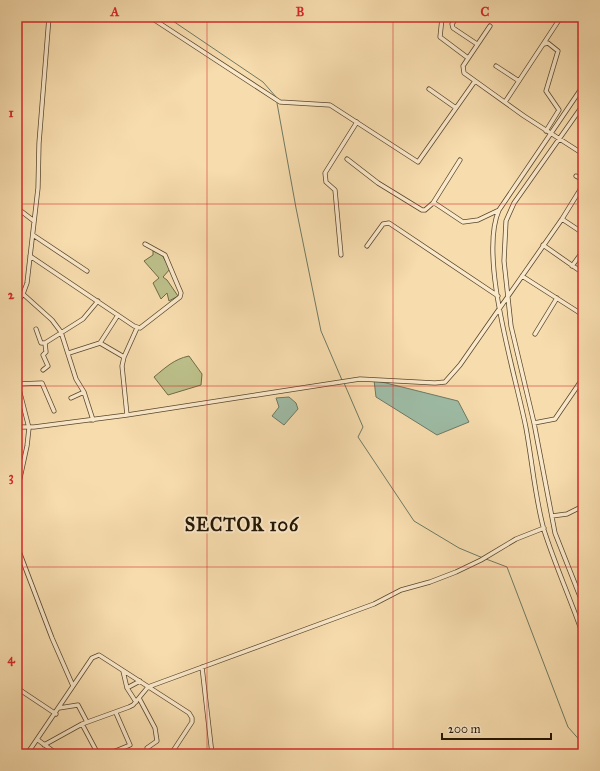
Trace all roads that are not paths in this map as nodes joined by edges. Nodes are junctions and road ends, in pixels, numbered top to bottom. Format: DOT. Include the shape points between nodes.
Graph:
graph roads {
  1 [pos="49,17"];
  2 [pos="150,17"];
  3 [pos="457,17"];
  4 [pos="554,17"];
  5 [pos="442,18"];
  6 [pos="490,26"];
  7 [pos="477,44"];
  8 [pos="544,44"];
  9 [pos="468,58"];
  10 [pos="496,66"];
  11 [pos="475,81"];
  12 [pos="518,81"];
  13 [pos="583,86"];
  14 [pos="429,89"];
  15 [pos="505,102"];
  16 [pos="583,105"];
  17 [pos="456,108"];
  18 [pos="357,122"];
  19 [pos="546,130"];
  20 [pos="550,134"];
  21 [pos="560,140"];
  22 [pos="583,154"];
  23 [pos="347,159"];
  24 [pos="460,160"];
  25 [pos="576,176"];
  26 [pos="583,180"];
  27 [pos="583,185"];
  28 [pos="581,191"];
  29 [pos="433,203"];
  30 [pos="17,208"];
  31 [pos="499,210"];
  32 [pos="562,219"];
  33 [pos="34,220"];
  34 [pos="583,233"];
  35 [pos="33,235"];
  36 [pos="145,244"];
  37 [pos="543,245"];
  38 [pos="367,246"];
  39 [pos="583,251"];
  40 [pos="340,255"];
  41 [pos="30,256"];
  42 [pos="572,266"];
  43 [pos="87,271"];
  44 [pos="583,273"];
  45 [pos="522,276"];
  46 [pos="23,294"];
  47 [pos="507,295"];
  48 [pos="498,296"];
  49 [pos="557,298"];
  50 [pos="98,301"];
  51 [pos="17,303"];
  52 [pos="499,307"];
  53 [pos="118,315"];
  54 [pos="583,315"];
  55 [pos="137,328"];
  56 [pos="36,329"];
  57 [pos="61,332"];
  58 [pos="535,334"];
  59 [pos="45,343"];
  60 [pos="100,343"];
  61 [pos="69,353"];
  62 [pos="124,357"];
  63 [pos="43,370"];
  64 [pos="583,378"];
  65 [pos="17,382"];
  66 [pos="84,392"];
  67 [pos="71,398"];
  68 [pos="54,411"];
  69 [pos="127,415"];
  70 [pos="93,420"];
  71 [pos="534,424"];
  72 [pos="17,427"];
  73 [pos="28,428"];
  74 [pos="17,492"];
  75 [pos="583,506"];
  76 [pos="552,516"];
  77 [pos="544,528"];
  78 [pos="17,546"];
  79 [pos="583,604"];
  80 [pos="583,635"];
  81 [pos="202,667"];
  82 [pos="122,671"];
  83 [pos="140,681"];
  84 [pos="73,686"];
  85 [pos="148,686"];
  86 [pos="17,688"];
  87 [pos="127,688"];
  88 [pos="140,698"];
  89 [pos="136,702"];
  90 [pos="59,708"];
  91 [pos="116,713"];
  92 [pos="56,714"];
  93 [pos="87,722"];
  94 [pos="82,724"];
  95 [pos="38,740"];
  96 [pos="44,745"];
  97 [pos="27,754"];
  98 [pos="57,754"];
  99 [pos="98,754"];
  100 [pos="108,754"];
  101 [pos="148,754"];
  102 [pos="171,754"];
  103 [pos="212,754"];
  1 -- 33 [label="street" via="39,143 40,173"];
  2 -- 18 [label="street" via="280,102 330,105"];
  3 -- 7 [label="street" via="452,24 453,28"];
  4 -- 8 [label="street" via="559,20"];
  5 -- 9 [label="street" via="440,37"];
  6 -- 7 [label="street"];
  7 -- 9 [label="street"];
  8 -- 12 [label="street"];
  8 -- 19 [label="street" via="548,43 558,51 546,91 559,110"];
  9 -- 11 [label="street" via="462,70"];
  10 -- 12 [label="street"];
  11 -- 15 [label="street"];
  11 -- 17 [label="street"];
  12 -- 15 [label="street"];
  13 -- 20 [label="street"];
  14 -- 17 [label="street"];
  15 -- 19 [label="street"];
  16 -- 21 [label="street"];
  17 -- 18 [label="street" via="419,162"];
  18 -- 40 [label="street" via="325,173 326,182 335,190"];
  19 -- 20 [label="street"];
  20 -- 21 [label="street"];
  20 -- 31 [label="street"];
  21 -- 22 [label="street"];
  21 -- 47 [label="street" via="507,216 504,261"];
  23 -- 29 [label="street" via="422,210"];
  24 -- 29 [label="street"];
  25 -- 26 [label="street"];
  27 -- 28 [label="street"];
  28 -- 32 [label="street"];
  29 -- 31 [label="street" via="463,222 478,220"];
  30 -- 33 [label="street"];
  31 -- 48 [label="street" via="494,225 494,266"];
  32 -- 34 [label="street"];
  32 -- 37 [label="street"];
  33 -- 35 [label="street"];
  35 -- 41 [label="street"];
  35 -- 43 [label="street"];
  36 -- 55 [label="street" via="165,255 182,293 142,327"];
  37 -- 42 [label="street"];
  37 -- 45 [label="street"];
  38 -- 48 [label="street" via="383,224 389,223"];
  39 -- 42 [label="street"];
  41 -- 46 [label="street"];
  41 -- 50 [label="street"];
  42 -- 44 [label="street"];
  45 -- 47 [label="street"];
  45 -- 49 [label="street"];
  46 -- 51 [label="street"];
  46 -- 57 [label="street" via="52,320"];
  47 -- 52 [label="street"];
  47 -- 71 [label="street" via="513,335"];
  48 -- 52 [label="street"];
  49 -- 54 [label="street"];
  49 -- 58 [label="street"];
  50 -- 53 [label="street"];
  50 -- 57 [label="street" via="83,319"];
  52 -- 69 [label="street" via="460,365 445,382 344,380"];
  52 -- 77 [label="street" via="524,419"];
  53 -- 55 [label="street"];
  53 -- 60 [label="street"];
  55 -- 62 [label="street"];
  56 -- 59 [label="street" via="41,343"];
  57 -- 59 [label="street"];
  57 -- 61 [label="street"];
  59 -- 63 [label="street" via="46,352 43,355 48,366"];
  60 -- 61 [label="street"];
  60 -- 62 [label="street"];
  61 -- 66 [label="street" via="76,379"];
  62 -- 69 [label="street" via="122,366"];
  64 -- 71 [label="street" via="555,419"];
  65 -- 68 [label="street" via="42,383"];
  65 -- 73 [label="street"];
  66 -- 67 [label="street"];
  66 -- 70 [label="street"];
  69 -- 70 [label="street"];
  70 -- 73 [label="street"];
  71 -- 76 [label="street"];
  72 -- 73 [label="street"];
  73 -- 74 [label="street" via="27,446"];
  75 -- 76 [label="street" via="567,514"];
  76 -- 79 [label="street" via="557,539"];
  77 -- 80 [label="street"];
  77 -- 81 [label="street" via="516,539 481,560 450,574 401,590 374,604"];
  78 -- 84 [label="street"];
  81 -- 85 [label="street"];
  81 -- 103 [label="street"];
  82 -- 83 [label="street"];
  82 -- 84 [label="street" via="96,655"];
  82 -- 87 [label="street"];
  83 -- 85 [label="street"];
  83 -- 87 [label="street"];
  84 -- 90 [label="street"];
  85 -- 88 [label="street"];
  85 -- 102 [label="street" via="189,713 192,718 188,729"];
  86 -- 92 [label="street"];
  87 -- 89 [label="street"];
  88 -- 89 [label="street"];
  88 -- 101 [label="street" via="157,741 147,748"];
  89 -- 91 [label="street"];
  90 -- 92 [label="street"];
  90 -- 93 [label="street" via="78,705"];
  91 -- 93 [label="street"];
  91 -- 100 [label="street" via="130,745"];
  92 -- 95 [label="street"];
  93 -- 94 [label="street"];
  94 -- 96 [label="street"];
  94 -- 99 [label="street"];
  95 -- 96 [label="street"];
  95 -- 97 [label="street"];
  96 -- 98 [label="street"];
}
